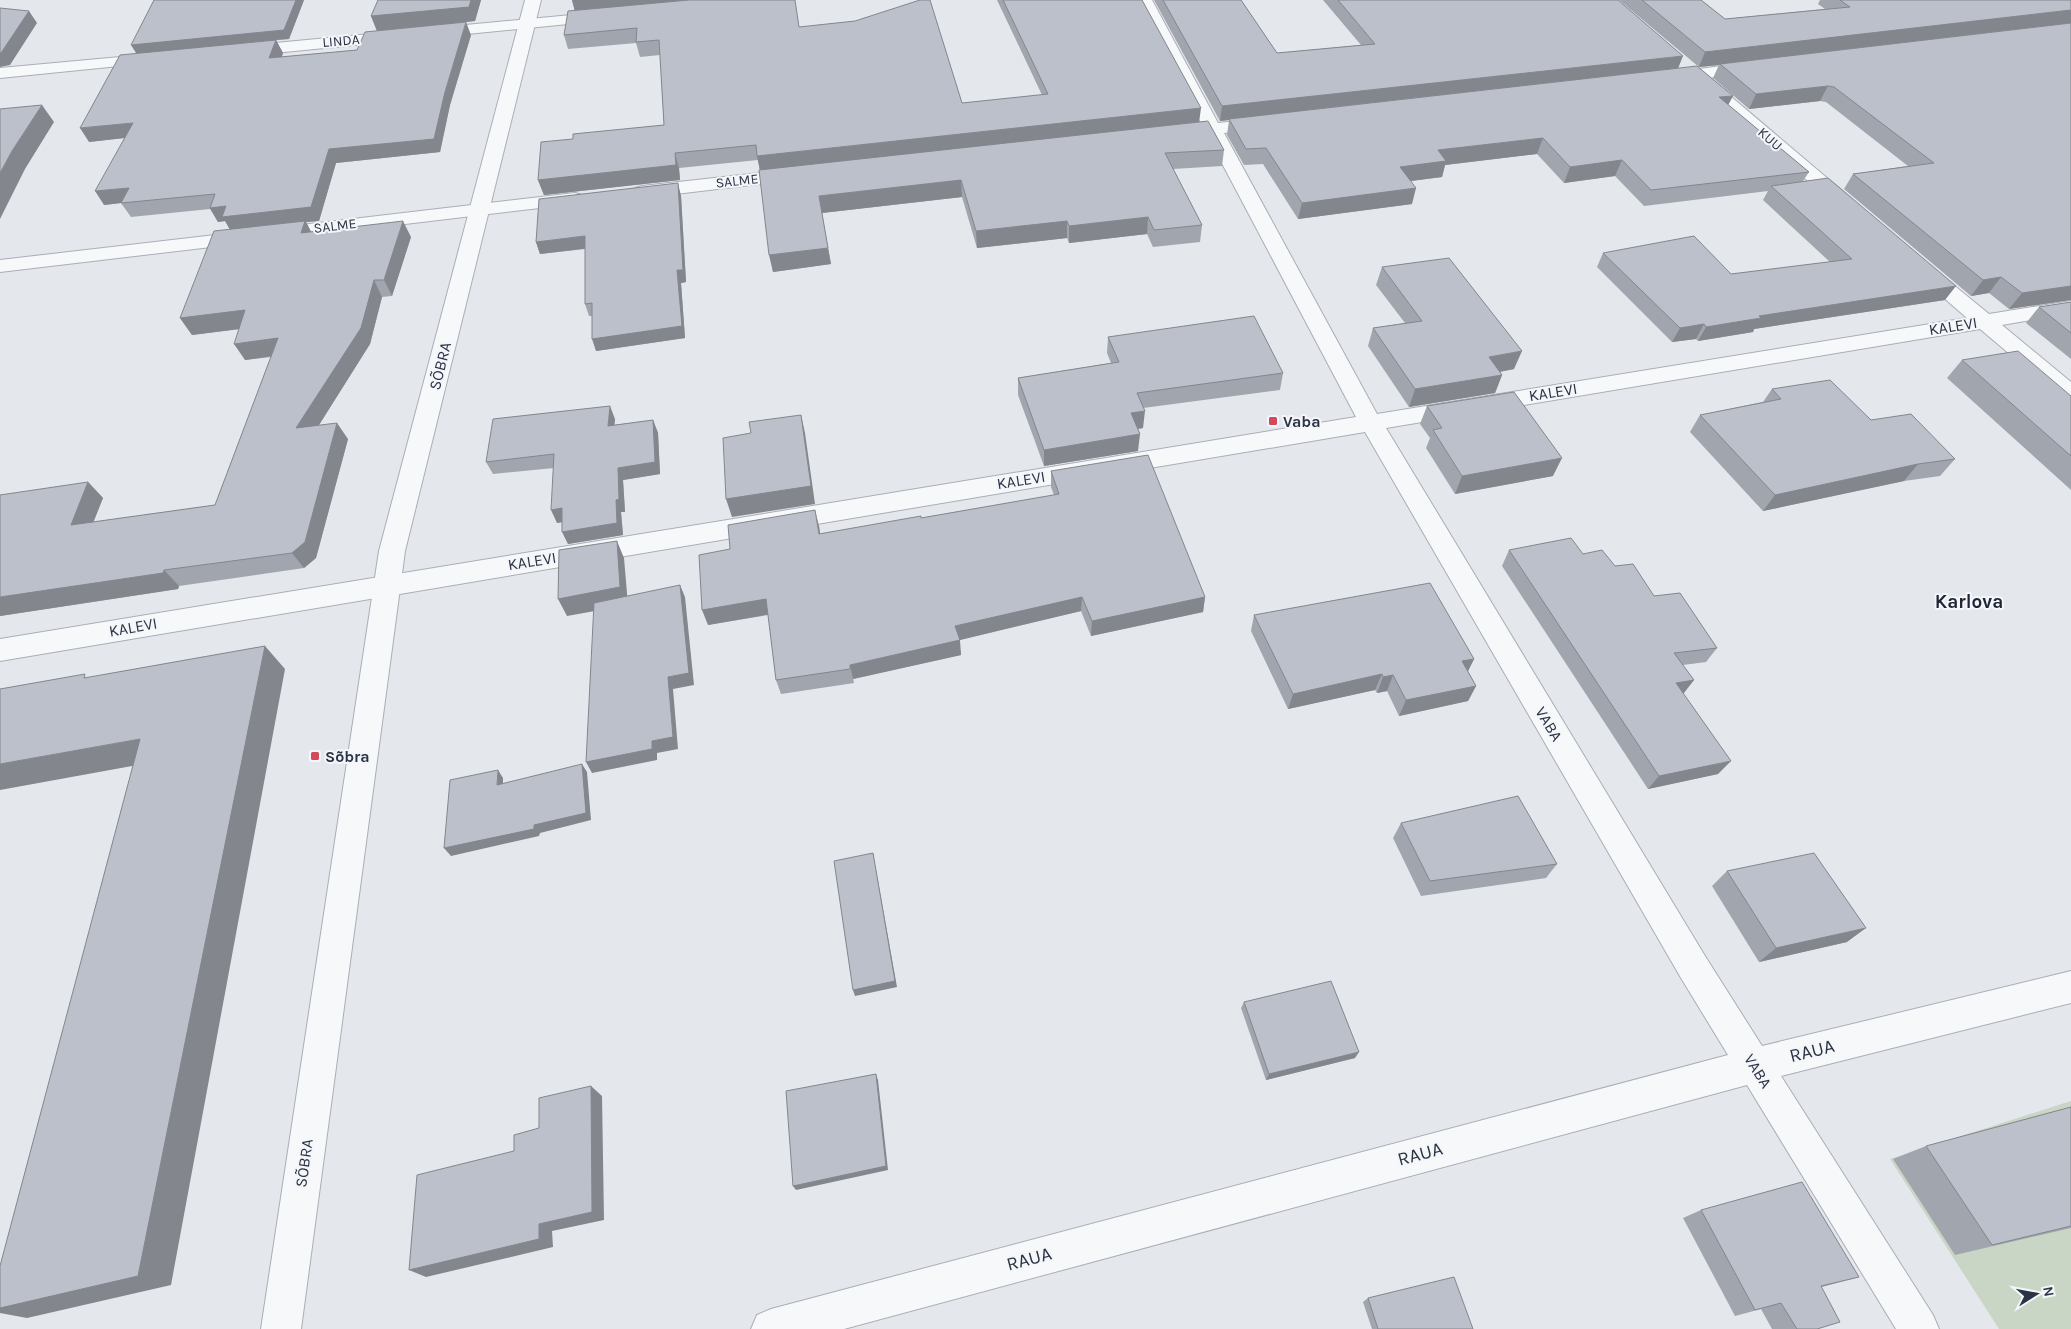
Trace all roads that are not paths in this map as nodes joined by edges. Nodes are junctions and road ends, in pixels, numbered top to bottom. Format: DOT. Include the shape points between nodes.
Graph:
graph roads {
  1 [pos="533,0"];
  2 [pos="1144,0"];
  3 [pos="618,15"];
  4 [pos="527,24"];
  5 [pos="228,52"];
  6 [pos="168,58"];
  7 [pos="1680,62"];
  8 [pos="1771,65"];
  9 [pos="0,73"];
  10 [pos="1694,74"];
  11 [pos="1658,80"];
  12 [pos="1282,121"];
  13 [pos="1213,129"];
  14 [pos="1164,134"];
  15 [pos="818,172"];
  16 [pos="621,194"];
  17 [pos="592,198"];
  18 [pos="480,210"];
  19 [pos="1861,217"];
  20 [pos="1907,256"];
  21 [pos="0,266"];
  22 [pos="2071,307"];
  23 [pos="1984,321"];
  24 [pos="2071,394"];
  25 [pos="1371,422"];
  26 [pos="387,584"];
  27 [pos="0,650"];
  28 [pos="2071,987"];
  29 [pos="1754,1065"];
  30 [pos="280,1329"];
  31 [pos="771,1329"];
  32 [pos="1919,1329"];
  1 -- 4 [label="street, SÕBRA"];
  2 -- 13 [label="street, VABA"];
  3 -- 4 [label="street, LINDA"];
  4 -- 5 [label="street, LINDA"];
  4 -- 18 [label="street, SÕBRA"];
  6 -- 9 [label="street"];
  7 -- 10 [label="street, KUU"];
  8 -- 10 [label="street"];
  10 -- 11 [label="street"];
  10 -- 19 [label="street, KUU"];
  12 -- 13 [label="street"];
  13 -- 14 [label="street"];
  13 -- 25 [label="street, VABA"];
  15 -- 16 [label="street, SALME"];
  17 -- 18 [label="street, SALME"];
  18 -- 21 [label="street, SALME"];
  18 -- 26 [label="street, SÕBRA" via="392,552"];
  20 -- 23 [label="street"];
  22 -- 23 [label="street, KALEVI"];
  23 -- 24 [label="street"];
  23 -- 25 [label="street, KALEVI"];
  25 -- 26 [label="street, KALEVI"];
  25 -- 29 [label="street, VABA"];
  26 -- 27 [label="street, KALEVI"];
  26 -- 30 [label="street, SÕBRA"];
  28 -- 29 [label="street, RAUA"];
  29 -- 31 [label="street, RAUA"];
  29 -- 32 [label="street, VABA"];
}
